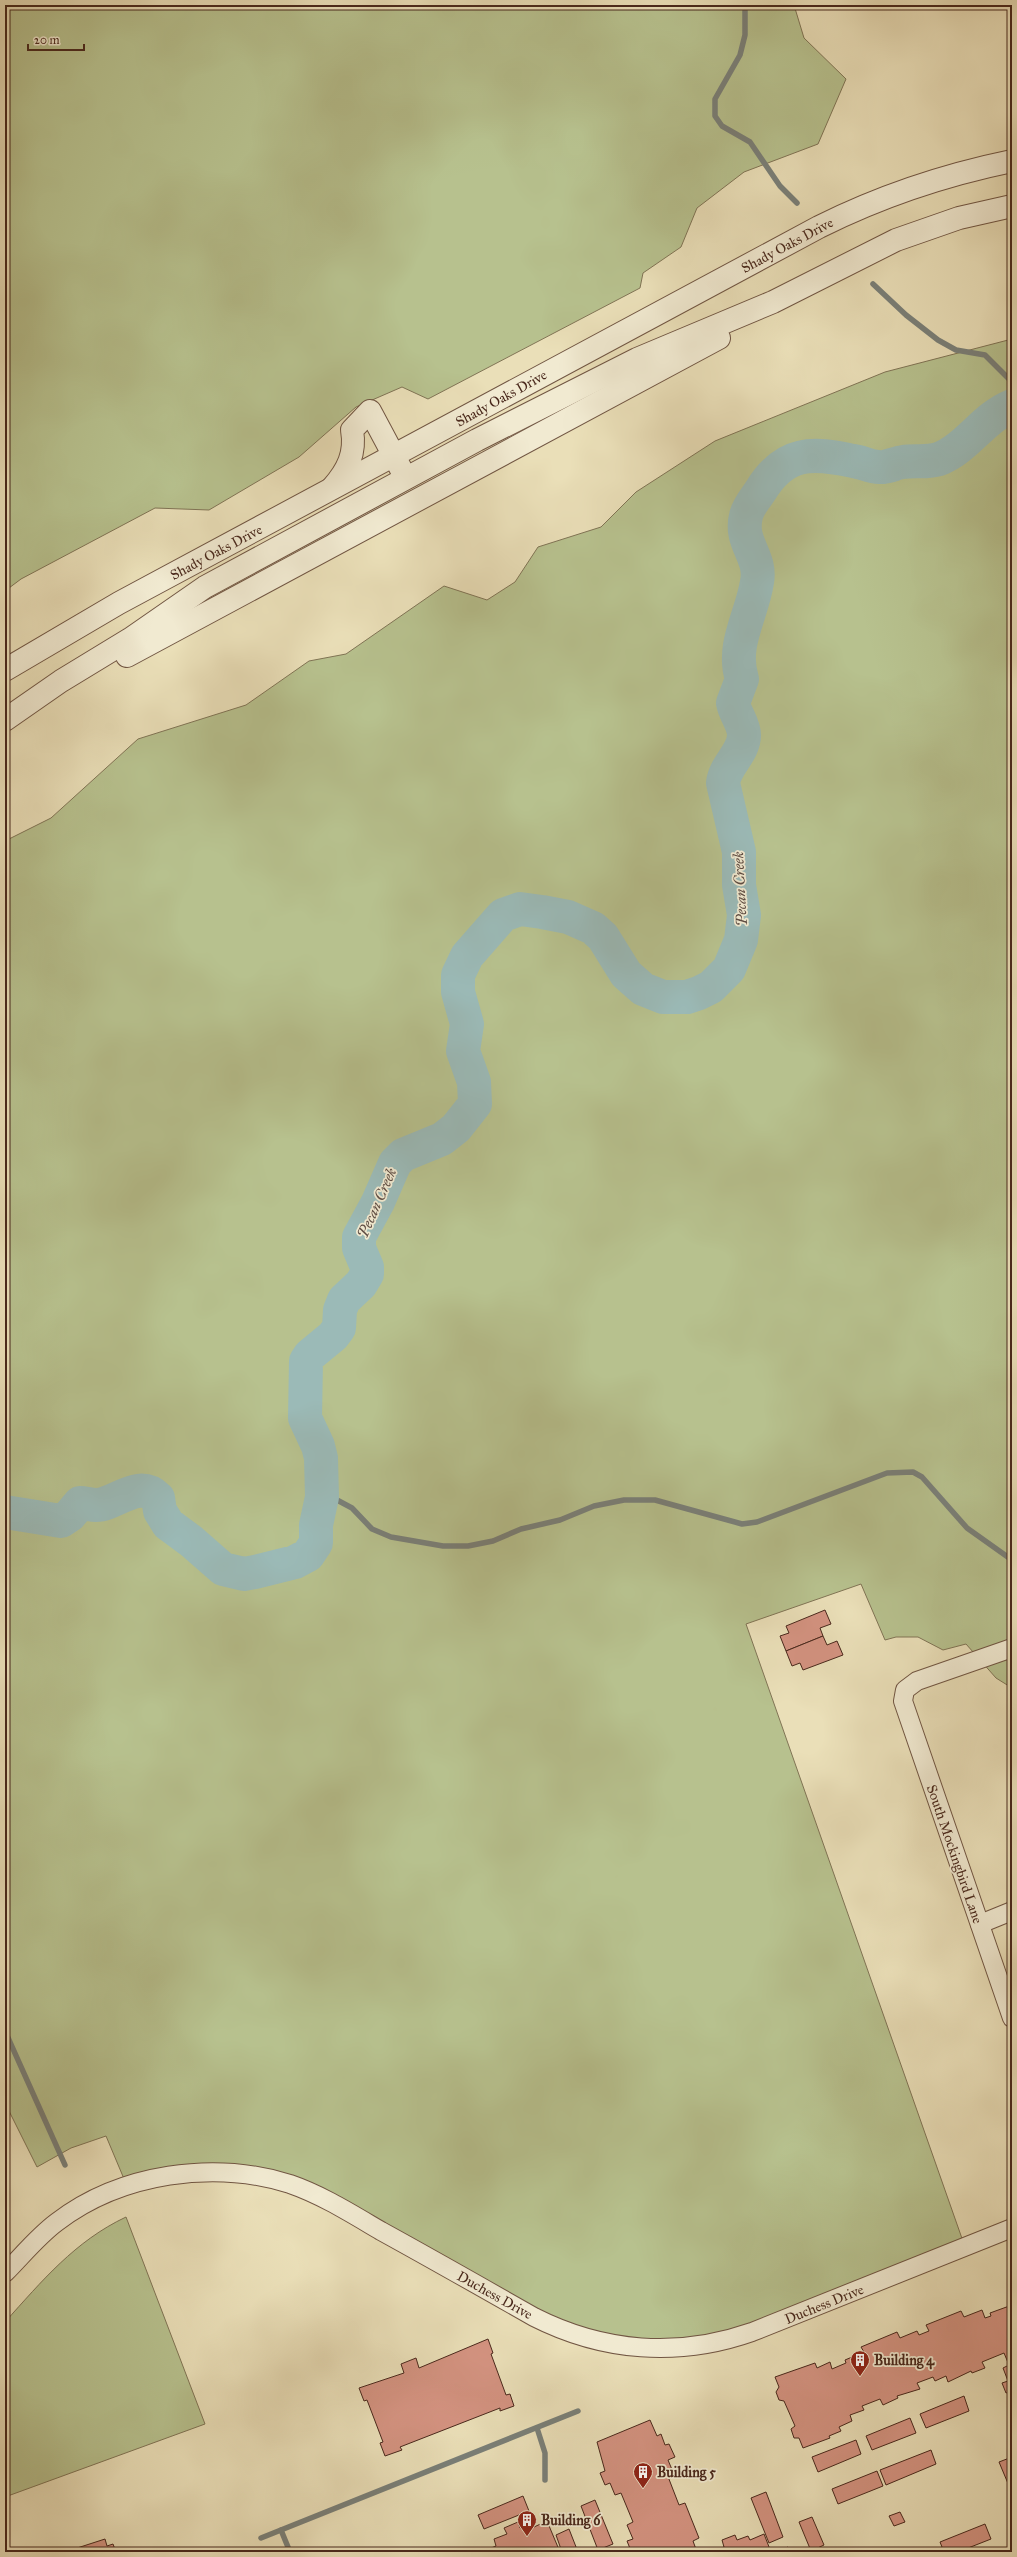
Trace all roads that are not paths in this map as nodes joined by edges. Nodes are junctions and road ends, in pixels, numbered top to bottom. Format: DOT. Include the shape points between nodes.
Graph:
graph roads {
  1 [pos="1012,161"];
  2 [pos="1012,206"];
  3 [pos="773,302"];
  4 [pos="395,457"];
  5 [pos="406,479"];
  6 [pos="330,490"];
  7 [pos="5,670"];
  8 [pos="5,720"];
  9 [pos="5,728"];
  10 [pos="1012,1648"];
  11 [pos="1012,1911"];
  12 [pos="980,1924"];
  13 [pos="1012,2018"];
  14 [pos="1012,2228"];
  15 [pos="5,2273"];
  1 -- 4 [label="street, Shady Oaks Drive" via="947,176 850,212 595,347"];
  2 -- 3 [label="street, Shady Oaks Drive" via="959,218 896,240"];
  3 -- 5 [label="street, Shady Oaks Drive" via="637,359"];
  3 -- 9 [label="street, Shady Oaks Drive" via="732,330 112,663"];
  4 -- 5 [label="street"];
  4 -- 6 [label="street, Shady Oaks Drive"];
  4 -- 6 [label="street" via="370,411 352,430 354,447 349,465"];
  5 -- 8 [label="street, Shady Oaks Drive" via="205,587"];
  6 -- 7 [label="street, Shady Oaks Drive" via="119,604"];
  10 -- 12 [label="street, South Mockingbird Lane" via="917,1681 905,1690 903,1701"];
  11 -- 12 [label="street"];
  12 -- 13 [label="street, South Mockingbird Lane"];
  14 -- 15 [label="street, Duchess Drive" via="740,2336 701,2346 666,2349 613,2344 566,2331 534,2317 320,2197 280,2182 242,2174 179,2174 147,2180 108,2194 89,2202 57,2222"];
}
